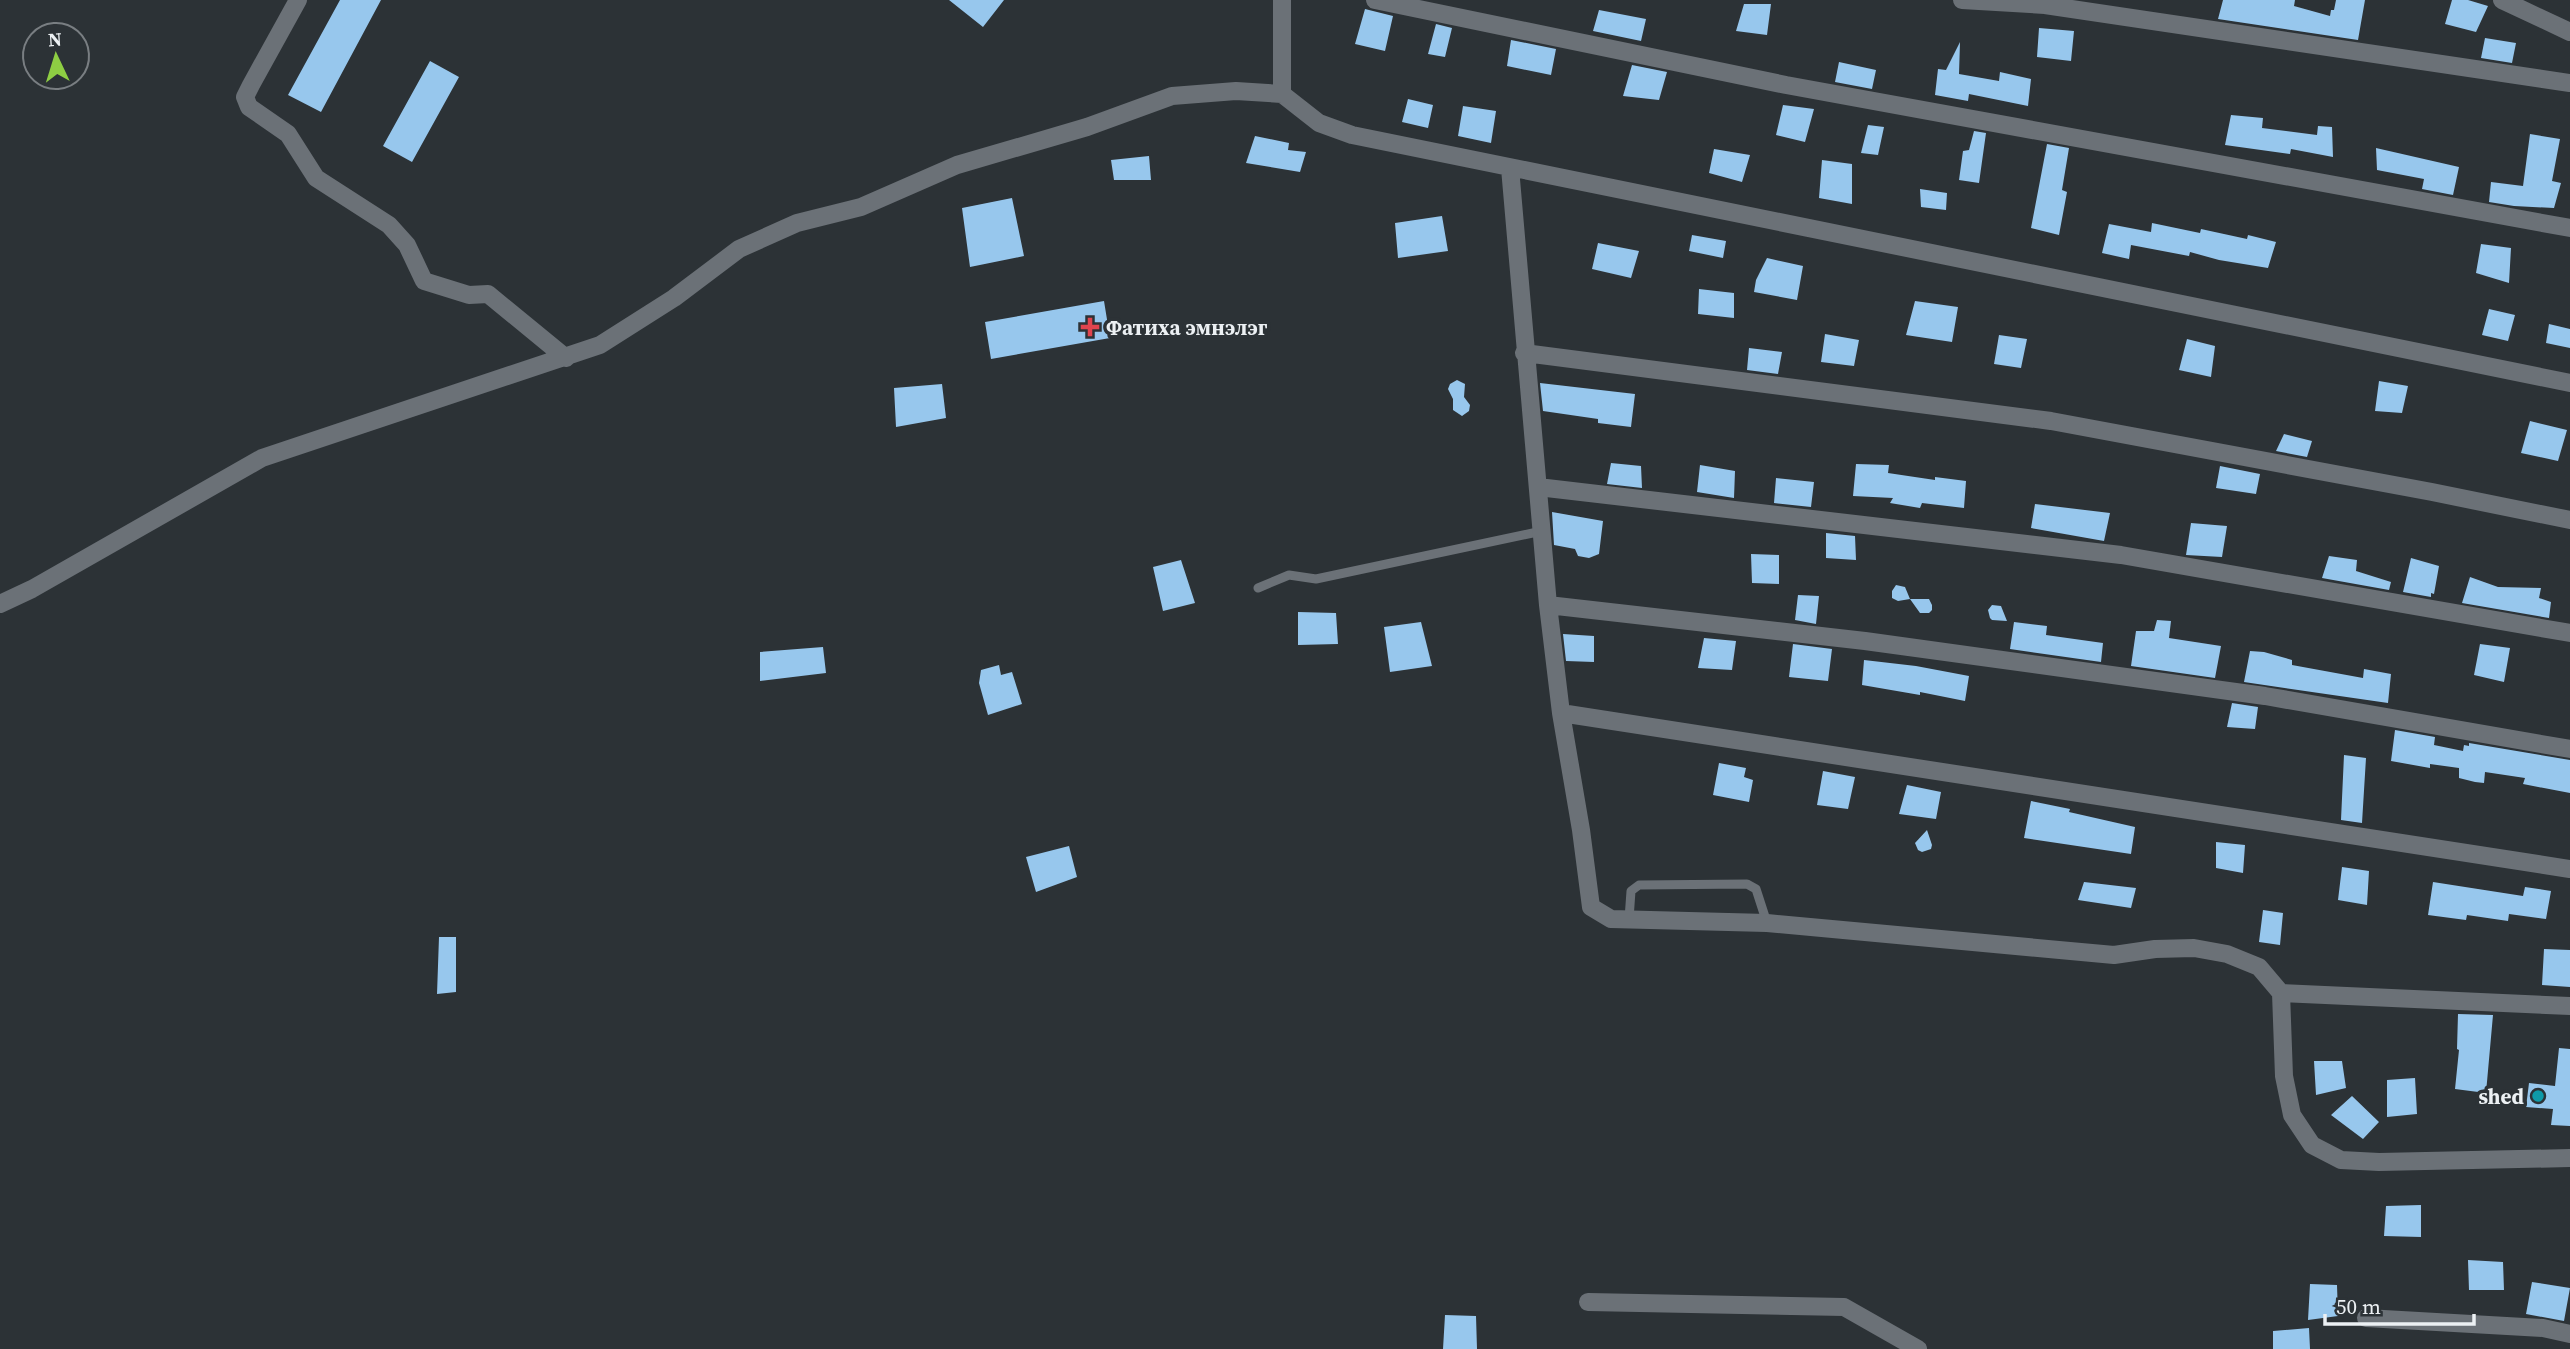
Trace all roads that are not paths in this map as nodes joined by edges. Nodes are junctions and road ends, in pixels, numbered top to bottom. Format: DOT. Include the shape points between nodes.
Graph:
graph roads {
  1 [pos="299,0"];
  2 [pos="1282,0"];
  3 [pos="1375,0"];
  4 [pos="1962,0"];
  5 [pos="2502,0"];
  6 [pos="2570,32"];
  7 [pos="2570,83"];
  8 [pos="1282,94"];
  9 [pos="1510,168"];
  10 [pos="2570,228"];
  11 [pos="1524,352"];
  12 [pos="566,358"];
  13 [pos="2570,383"];
  14 [pos="1538,487"];
  15 [pos="2570,520"];
  16 [pos="1542,531"];
  17 [pos="1258,588"];
  18 [pos="0,604"];
  19 [pos="1548,606"];
  20 [pos="2570,634"];
  21 [pos="1561,713"];
  22 [pos="2570,749"];
  23 [pos="2570,869"];
  24 [pos="1629,919"];
  25 [pos="1768,923"];
  26 [pos="2281,993"];
  27 [pos="2570,1006"];
  28 [pos="2570,1158"];
  29 [pos="1588,1302"];
  30 [pos="2366,1318"];
  31 [pos="2570,1334"];
  32 [pos="1918,1349"];
  1 -- 12 [label="street" via="245,97 249,107 288,134 316,178 389,225 407,245 424,281 469,295 488,294"];
  2 -- 8 [label="street"];
  3 -- 10 [label="street" via="1786,85"];
  4 -- 7 [label="street" via="2045,5"];
  5 -- 6 [label="street"];
  8 -- 9 [label="street" via="1320,123 1352,135"];
  8 -- 12 [label="street" via="1236,91 1172,96 1087,127 957,165 861,206 797,223 739,249 610,339"];
  9 -- 11 [label="street"];
  9 -- 13 [label="street"];
  11 -- 14 [label="street"];
  11 -- 15 [label="street" via="2051,421"];
  12 -- 18 [label="street" via="262,458"];
  14 -- 16 [label="street"];
  14 -- 20 [label="street" via="2121,555"];
  16 -- 17 [label="lane" via="1316,579 1289,575"];
  16 -- 19 [label="street"];
  19 -- 21 [label="street"];
  19 -- 22 [label="street" via="1865,641 2265,696"];
  21 -- 23 [label="street"];
  21 -- 24 [label="street" via="1591,907 1611,919"];
  24 -- 25 [label="street"];
  24 -- 25 [label="lane" via="1631,891 1639,886 1747,884 1756,889"];
  25 -- 26 [label="street" via="2114,955 2194,948 2259,967"];
  26 -- 27 [label="street"];
  26 -- 28 [label="street" via="2284,1076 2292,1115 2312,1145 2341,1160 2379,1163"];
  29 -- 32 [label="street" via="1844,1307"];
  30 -- 31 [label="street" via="2543,1328"];
}
